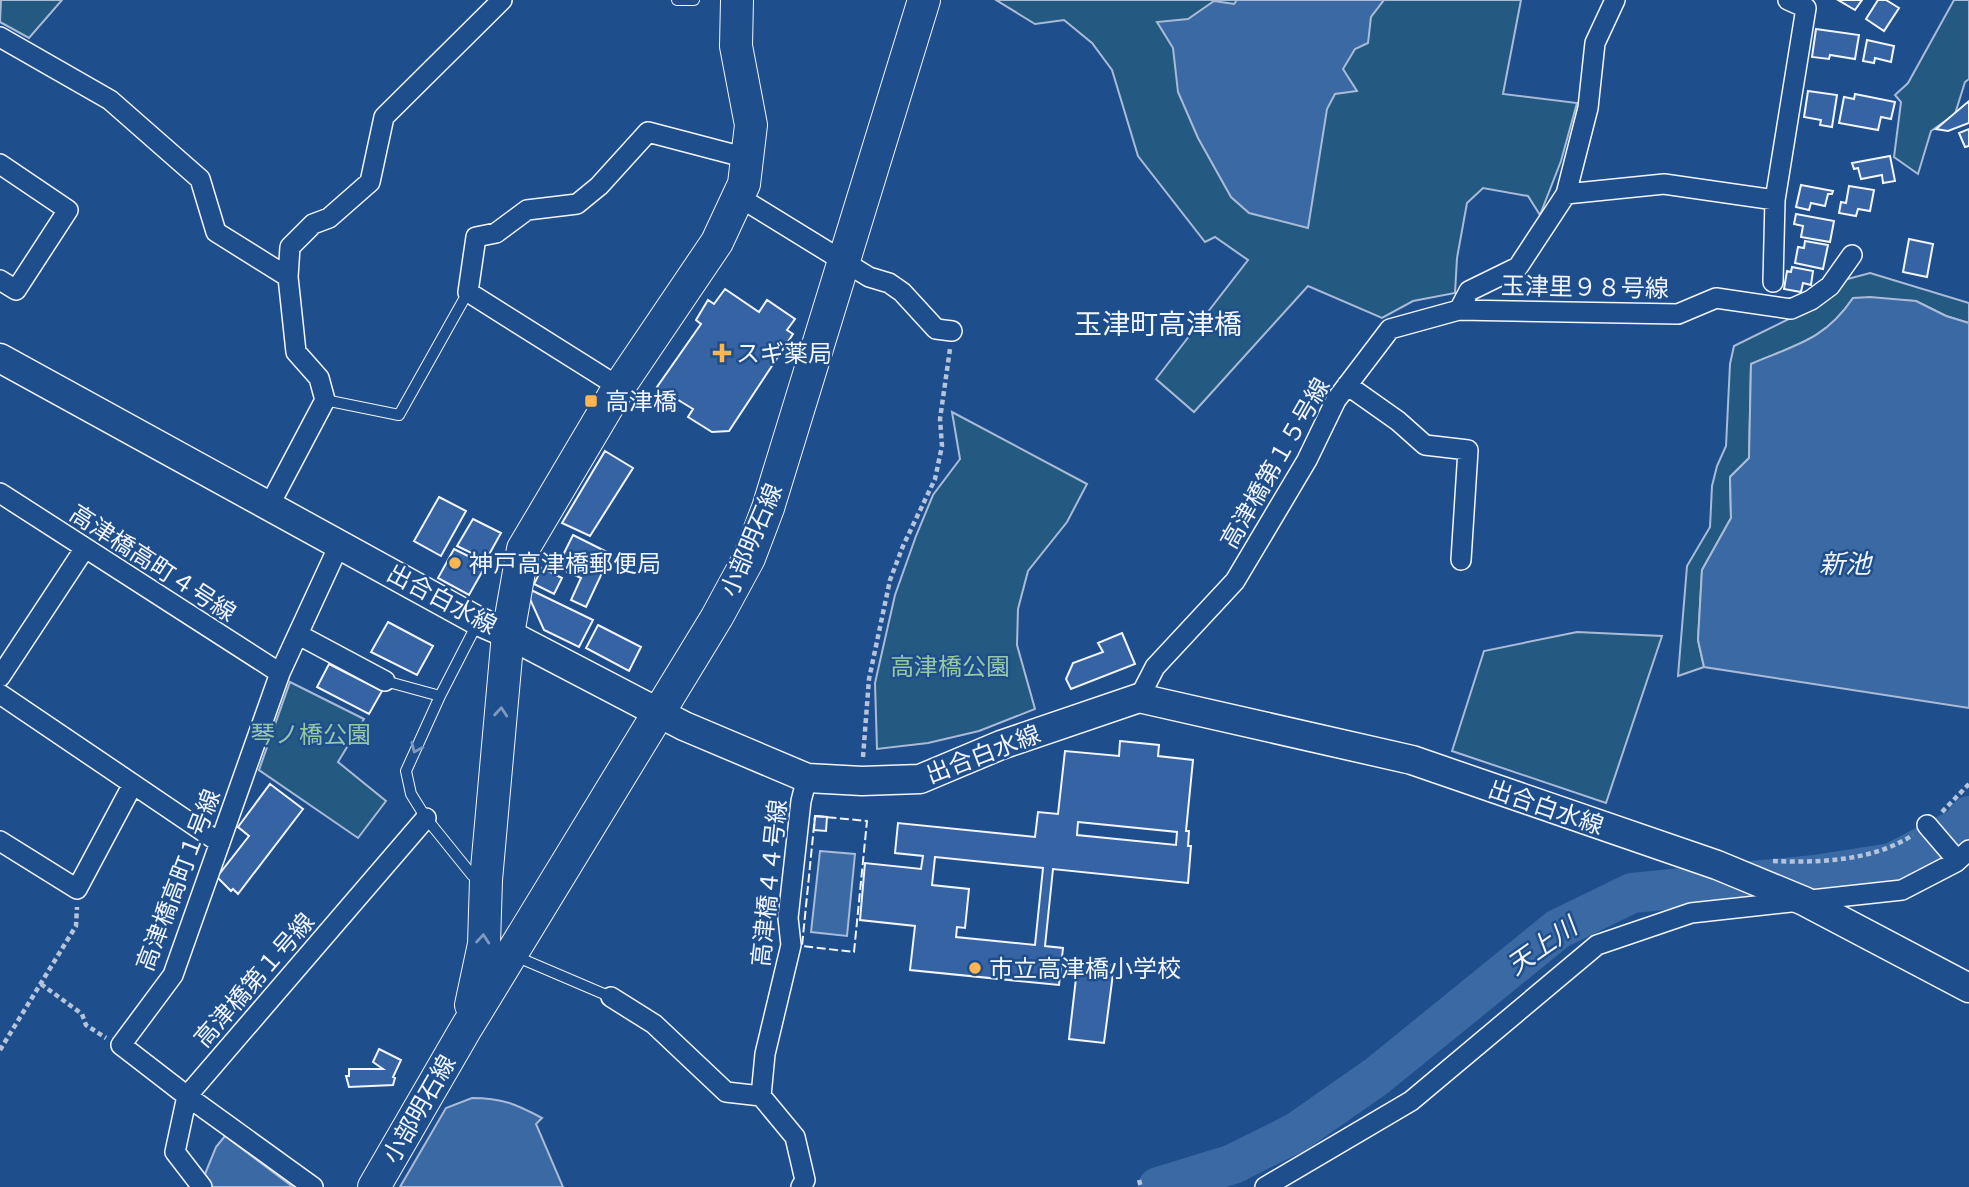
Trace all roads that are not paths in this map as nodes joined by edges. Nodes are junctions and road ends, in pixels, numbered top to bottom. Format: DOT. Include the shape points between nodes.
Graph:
graph roads {
  1 [pos="502,0"];
  2 [pos="677,0"];
  3 [pos="694,0"];
  4 [pos="737,0"];
  5 [pos="924,0"];
  6 [pos="1615,0"];
  7 [pos="1788,0"];
  8 [pos="0,37"];
  9 [pos="747,158"];
  10 [pos="0,164"];
  11 [pos="1566,194"];
  12 [pos="738,197"];
  13 [pos="1775,200"];
  14 [pos="1852,255"];
  15 [pos="845,262"];
  16 [pos="288,277"];
  17 [pos="0,280"];
  18 [pos="1773,282"];
  19 [pos="468,292"];
  20 [pos="1459,310"];
  21 [pos="952,331"];
  22 [pos="0,358"];
  23 [pos="1347,385"];
  24 [pos="619,387"];
  25 [pos="325,400"];
  26 [pos="0,493"];
  27 [pos="268,506"];
  28 [pos="340,543"];
  29 [pos="85,548"];
  30 [pos="1461,560"];
  31 [pos="478,621"];
  32 [pos="508,634"];
  33 [pos="299,635"];
  34 [pos="280,673"];
  35 [pos="0,677"];
  36 [pos="385,681"];
  37 [pos="0,694"];
  38 [pos="440,696"];
  39 [pos="1139,698"];
  40 [pos="659,712"];
  41 [pos="807,778"];
  42 [pos="133,784"];
  43 [pos="426,818"];
  44 [pos="1927,825"];
  45 [pos="0,841"];
  46 [pos="220,843"];
  47 [pos="1963,855"];
  48 [pos="486,880"];
  49 [pos="1804,901"];
  50 [pos="512,954"];
  51 [pos="1969,988"];
  52 [pos="611,997"];
  53 [pos="466,1030"];
  54 [pos="187,1096"];
  55 [pos="761,1096"];
  56 [pos="202,1187"];
  57 [pos="313,1187"];
  58 [pos="373,1187"];
  59 [pos="801,1187"];
  60 [pos="1265,1187"];
  1 -- 16 [label="street" via="384,117 370,182 290,247"];
  2 -- 3 [label="lane"];
  4 -- 9 [label="main road, 小部明石線" via="736,46 751,125"];
  5 -- 15 [label="main road, 小部明石線"];
  6 -- 11 [label="street" via="1595,43 1588,108"];
  7 -- 13 [label="street" via="1806,8"];
  8 -- 16 [label="street" via="110,100 200,179 216,232"];
  9 -- 12 [label="main road, 小部明石線"];
  9 -- 19 [label="street" via="648,132 578,204 527,210 496,233 476,237"];
  10 -- 17 [label="street" via="68,210 16,290"];
  11 -- 13 [label="street" via="1664,184"];
  11 -- 20 [label="street" via="1518,267 1469,291"];
  12 -- 15 [label="street"];
  12 -- 24 [label="main road, 小部明石線" via="717,243"];
  13 -- 18 [label="street"];
  14 -- 20 [label="street, 玉津里９８号線" via="1830,286 1791,309 1716,298 1678,314"];
  15 -- 21 [label="street" via="902,292 936,329"];
  15 -- 40 [label="main road, 小部明石線" via="748,558"];
  16 -- 25 [label="street" via="296,352 319,378"];
  19 -- 24 [label="street"];
  19 -- 25 [label="lane" via="399,415"];
  20 -- 23 [label="street, 高津橋第１５号線" via="1391,329"];
  22 -- 27 [label="street, 出合白水線"];
  23 -- 30 [label="street" via="1424,445 1468,450"];
  23 -- 39 [label="street, 高津橋第１５号線" via="1236,581 1155,667"];
  24 -- 32 [label="main road, 小部明石線" via="523,550"];
  25 -- 27 [label="street"];
  26 -- 29 [label="street, 高津橋高町４号線"];
  27 -- 28 [label="street, 出合白水線"];
  28 -- 31 [label="street, 出合白水線"];
  28 -- 33 [label="street, 高津橋高町１号線"];
  29 -- 34 [label="street, 高津橋高町４号線"];
  29 -- 35 [label="street"];
  31 -- 32 [label="street, 出合白水線"];
  31 -- 38 [label="lane"];
  32 -- 40 [label="street, 出合白水線"];
  48 -- 32 [label="main road, 小部明石線, one-way"];
  33 -- 34 [label="street, 高津橋高町１号線"];
  33 -- 36 [label="street"];
  34 -- 46 [label="street, 高津橋高町１号線"];
  36 -- 38 [label="lane"];
  37 -- 42 [label="street"];
  38 -- 43 [label="lane, one-way" via="406,771 411,794"];
  39 -- 41 [label="street, 出合白水線" via="1001,745 920,779"];
  39 -- 49 [label="street, 出合白水線" via="1412,761 1717,865"];
  40 -- 41 [label="street, 出合白水線"];
  40 -- 50 [label="main road, 小部明石線"];
  41 -- 55 [label="street, 高津橋４４号線" via="788,918 791,945 765,1054"];
  42 -- 45 [label="street" via="77,889"];
  42 -- 46 [label="street"];
  43 -- 48 [label="lane" via="472,875"];
  43 -- 54 [label="street, 高津橋第１号線"];
  44 -- 47 [label="street"];
  46 -- 54 [label="street, 高津橋高町１号線" via="173,975 121,1045"];
  47 -- 49 [label="street" via="1902,890"];
  53 -- 48 [label="main road, 小部明石線, one-way" via="484,944"];
  49 -- 51 [label="street, 出合白水線"];
  49 -- 60 [label="street" via="1691,913 1597,945 1411,1101"];
  50 -- 52 [label="lane"];
  50 -- 53 [label="main road, 小部明石線"];
  52 -- 55 [label="street" via="654,1024 726,1092"];
  53 -- 58 [label="main road, 小部明石線"];
  54 -- 56 [label="street, 高津橋第１号線" via="175,1152"];
  54 -- 57 [label="street"];
  55 -- 59 [label="street" via="795,1137 805,1180"];
}
